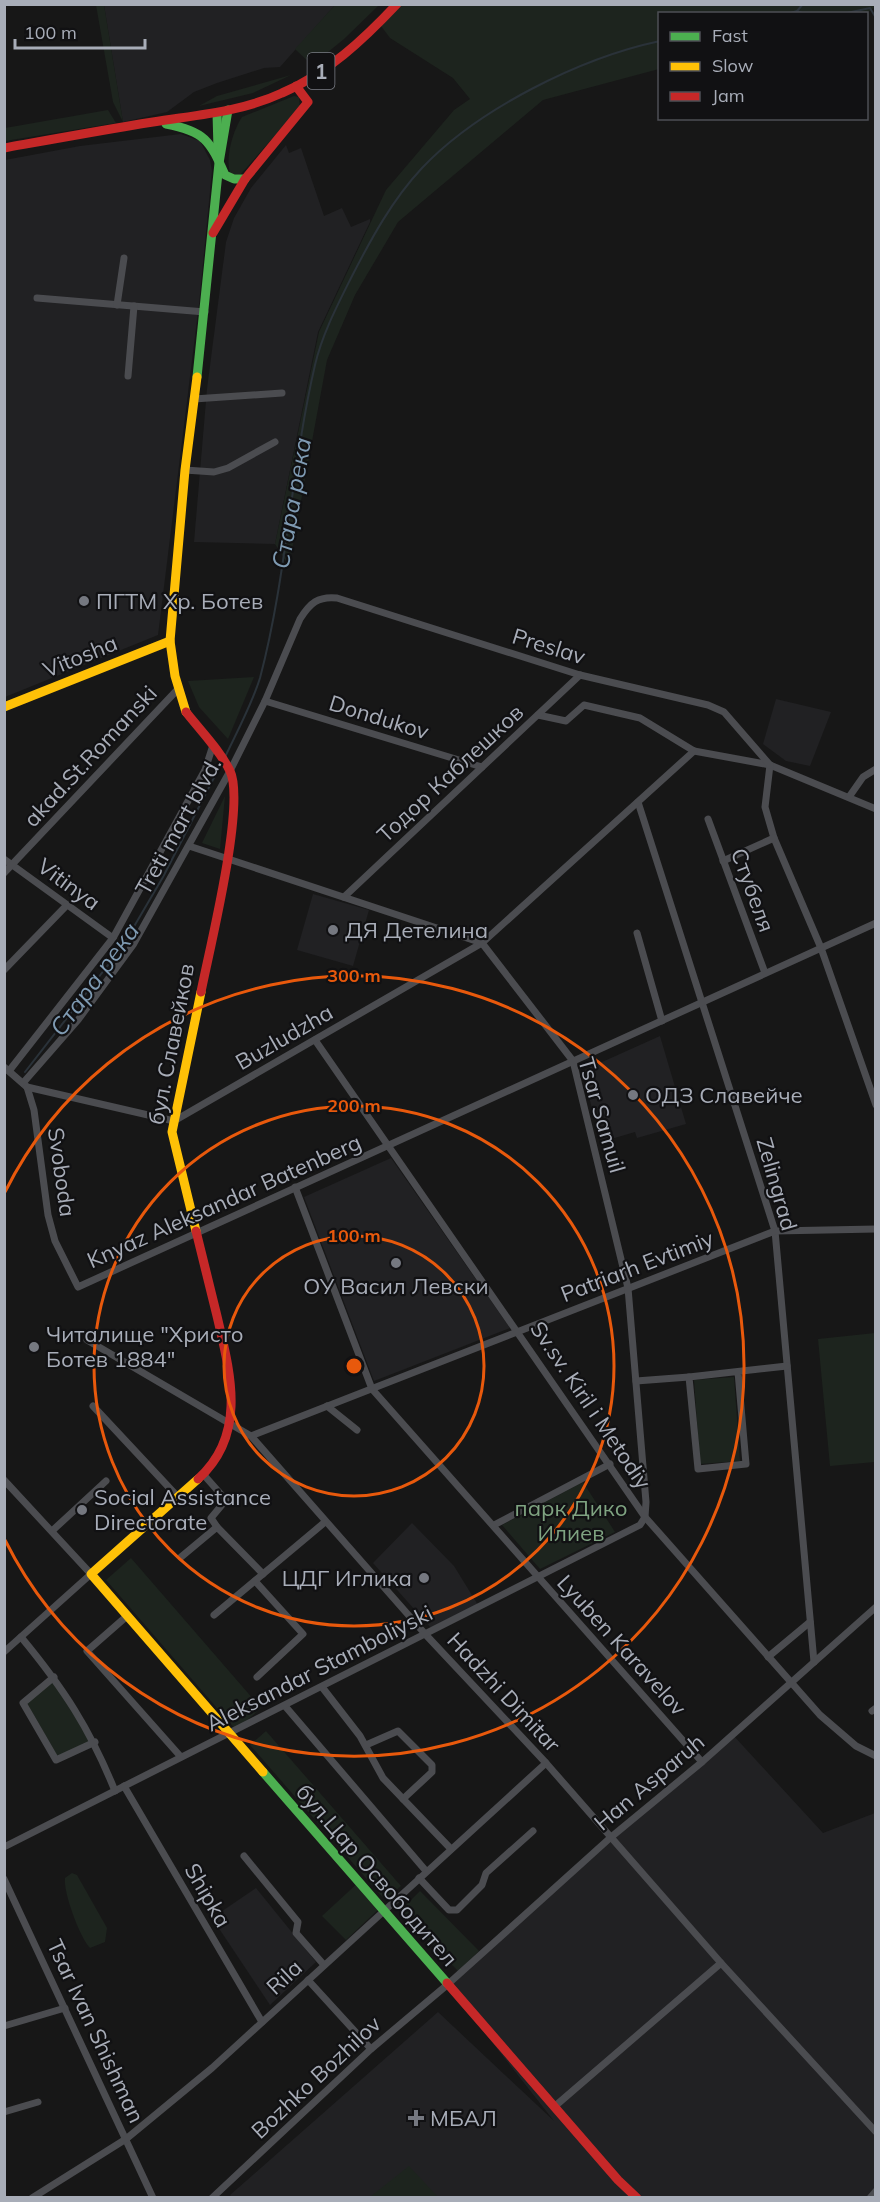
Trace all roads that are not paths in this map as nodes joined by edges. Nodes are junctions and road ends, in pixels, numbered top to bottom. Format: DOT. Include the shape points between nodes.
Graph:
graph roads {
  1 [pos="397,4"];
  2 [pos="296,86"];
  3 [pos="228,110"];
  4 [pos="217,113"];
  5 [pos="154,122"];
  6 [pos="4,148"];
  7 [pos="219,163"];
  8 [pos="245,179"];
  9 [pos="213,233"];
  10 [pos="124,258"];
  11 [pos="37,298"];
  12 [pos="117,305"];
  13 [pos="134,306"];
  14 [pos="206,312"];
  15 [pos="128,376"];
  16 [pos="282,393"];
  17 [pos="194,399"];
  18 [pos="275,442"];
  19 [pos="185,470"];
  20 [pos="317,600"];
  21 [pos="170,641"];
  22 [pos="580,675"];
  23 [pos="178,689"];
  24 [pos="266,701"];
  25 [pos="4,707"];
  26 [pos="538,715"];
  27 [pos="213,745"];
  28 [pos="694,751"];
  29 [pos="770,765"];
  30 [pos="482,767"];
  31 [pos="228,768"];
  32 [pos="876,770"];
  33 [pos="849,797"];
  34 [pos="638,802"];
  35 [pos="876,809"];
  36 [pos="708,819"];
  37 [pos="774,838"];
  38 [pos="189,846"];
  39 [pos="228,858"];
  40 [pos="4,859"];
  41 [pos="723,861"];
  42 [pos="12,865"];
  43 [pos="4,873"];
  44 [pos="344,897"];
  45 [pos="66,906"];
  46 [pos="876,923"];
  47 [pos="638,933"];
  48 [pos="113,938"];
  49 [pos="482,943"];
  50 [pos="821,948"];
  51 [pos="4,970"];
  52 [pos="765,973"];
  53 [pos="702,1003"];
  54 [pos="662,1021"];
  55 [pos="315,1040"];
  56 [pos="573,1061"];
  57 [pos="7,1069"];
  58 [pos="25,1085"];
  59 [pos="876,1105"];
  60 [pos="174,1121"];
  61 [pos="390,1146"];
  62 [pos="295,1187"];
  63 [pos="876,1229"];
  64 [pos="775,1231"];
  65 [pos="195,1233"];
  66 [pos="78,1287"];
  67 [pos="628,1288"];
  68 [pos="519,1331"];
  69 [pos="87,1340"];
  70 [pos="787,1366"];
  71 [pos="738,1372"];
  72 [pos="689,1377"];
  73 [pos="636,1381"];
  74 [pos="372,1389"];
  75 [pos="93,1406"];
  76 [pos="327,1406"];
  77 [pos="230,1426"];
  78 [pos="357,1430"];
  79 [pos="252,1436"];
  80 [pos="610,1464"];
  81 [pos="203,1474"];
  82 [pos="4,1480"];
  83 [pos="106,1481"];
  84 [pos="177,1497"];
  85 [pos="645,1517"];
  86 [pos="325,1522"];
  87 [pos="494,1525"];
  88 [pos="217,1527"];
  89 [pos="52,1531"];
  90 [pos="181,1557"];
  91 [pos="91,1574"];
  92 [pos="264,1574"];
  93 [pos="538,1577"];
  94 [pos="255,1581"];
  95 [pos="876,1607"];
  96 [pos="127,1616"];
  97 [pos="214,1616"];
  98 [pos="810,1622"];
  99 [pos="426,1635"];
  100 [pos="21,1637"];
  101 [pos="4,1652"];
  102 [pos="768,1657"];
  103 [pos="814,1662"];
  104 [pos="54,1677"];
  105 [pos="257,1677"];
  106 [pos="791,1683"];
  107 [pos="322,1687"];
  108 [pos="285,1706"];
  109 [pos="230,1735"];
  110 [pos="95,1742"];
  111 [pos="366,1745"];
  112 [pos="876,1756"];
  113 [pos="181,1757"];
  114 [pos="702,1762"];
  115 [pos="546,1763"];
  116 [pos="124,1786"];
  117 [pos="115,1791"];
  118 [pos="403,1799"];
  119 [pos="533,1831"];
  120 [pos="610,1838"];
  121 [pos="4,1847"];
  122 [pos="451,1849"];
  123 [pos="244,1856"];
  124 [pos="426,1871"];
  125 [pos="419,1878"];
  126 [pos="4,1879"];
  127 [pos="382,1911"];
  128 [pos="721,1963"];
  129 [pos="324,1965"];
  130 [pos="308,1980"];
  131 [pos="447,1985"];
  132 [pos="65,2008"];
  133 [pos="262,2022"];
  134 [pos="4,2026"];
  135 [pos="370,2049"];
  136 [pos="38,2102"];
  137 [pos="554,2107"];
  138 [pos="4,2112"];
  139 [pos="876,2132"];
  140 [pos="126,2139"];
  141 [pos="876,2191"];
  142 [pos="32,2198"];
  143 [pos="153,2198"];
  144 [pos="212,2198"];
  145 [pos="637,2198"];
  146 [pos="870,2198"];
  1 -- 2 [label="street, 1" via="341,59"];
  2 -- 3 [label="street, 1"];
  2 -- 8 [label="street" via="308,102"];
  3 -- 4 [label="street, 1"];
  3 -- 7 [label="street"];
  4 -- 5 [label="street, 1"];
  4 -- 7 [label="street"];
  5 -- 6 [label="street, 1"];
  5 -- 7 [label="street" via="201,132 210,141"];
  7 -- 8 [label="street" via="229,177"];
  7 -- 9 [label="street"];
  8 -- 9 [label="street"];
  9 -- 14 [label="street"];
  10 -- 12 [label="street"];
  11 -- 12 [label="street"];
  12 -- 13 [label="street"];
  13 -- 14 [label="street"];
  13 -- 15 [label="street"];
  14 -- 17 [label="street"];
  16 -- 17 [label="street"];
  17 -- 19 [label="street"];
  18 -- 19 [label="street" via="228,468 214,472"];
  19 -- 21 [label="street"];
  20 -- 22 [label="street, Preslav" via="337,598"];
  20 -- 24 [label="street, Treti mart blvd." via="300,619"];
  21 -- 23 [label="street"];
  21 -- 25 [label="street, Vitosha"];
  22 -- 26 [label="street, Тодор Каблешков"];
  22 -- 29 [label="street, Preslav" via="724,712"];
  23 -- 27 [label="street" via="186,711"];
  23 -- 42 [label="street, akad.St.Romanski"];
  24 -- 30 [label="street, Dondukov"];
  24 -- 31 [label="street, Treti mart blvd."];
  26 -- 28 [label="street" via="566,721 584,705 640,718"];
  26 -- 30 [label="street, Тодор Каблешков"];
  27 -- 31 [label="street"];
  27 -- 48 [label="street, Treti mart blvd." via="205,770"];
  28 -- 29 [label="street"];
  28 -- 34 [label="street, Buzludzha"];
  29 -- 33 [label="street"];
  29 -- 37 [label="street" via="765,807"];
  30 -- 44 [label="street, Тодор Каблешков"];
  31 -- 38 [label="street, Treti mart blvd."];
  31 -- 39 [label="street, бул. Славейков" via="234,787"];
  32 -- 33 [label="street" via="863,777"];
  33 -- 35 [label="street"];
  34 -- 49 [label="street, Buzludzha"];
  34 -- 53 [label="street, Zelingrad"];
  36 -- 41 [label="street, Стубеля"];
  37 -- 41 [label="street"];
  37 -- 50 [label="street"];
  38 -- 39 [label="street"];
  38 -- 58 [label="street, Treti mart blvd." via="128,953"];
  39 -- 44 [label="street"];
  39 -- 60 [label="street, бул. Славейков"];
  40 -- 42 [label="street, Vitinya"];
  41 -- 52 [label="street, Стубеля"];
  42 -- 43 [label="street, akad.St.Romanski"];
  42 -- 45 [label="street, Vitinya"];
  44 -- 49 [label="street"];
  45 -- 48 [label="street, Vitinya"];
  45 -- 51 [label="street"];
  46 -- 50 [label="street, Knyaz Aleksandar Batenberg"];
  47 -- 54 [label="street"];
  48 -- 57 [label="street, Treti mart blvd."];
  49 -- 55 [label="street, Buzludzha"];
  49 -- 56 [label="street, Tsar Samuil"];
  50 -- 52 [label="street, Knyaz Aleksandar Batenberg"];
  50 -- 59 [label="street"];
  52 -- 53 [label="street, Knyaz Aleksandar Batenberg"];
  53 -- 54 [label="street, Knyaz Aleksandar Batenberg"];
  53 -- 64 [label="street, Zelingrad"];
  54 -- 56 [label="street, Knyaz Aleksandar Batenberg"];
  55 -- 60 [label="street, Buzludzha"];
  55 -- 61 [label="street, Sv.sv. Kiril i Metodiy"];
  56 -- 61 [label="street, Knyaz Aleksandar Batenberg"];
  56 -- 67 [label="street, Tsar Samuil"];
  57 -- 58 [label="street"];
  58 -- 60 [label="street"];
  58 -- 66 [label="street, Svoboda" via="34,1110 48,1215 55,1241"];
  60 -- 65 [label="street, бул. Славейков" via="173,1144"];
  61 -- 62 [label="street, Knyaz Aleksandar Batenberg"];
  61 -- 68 [label="street, Sv.sv. Kiril i Metodiy"];
  62 -- 65 [label="street, Knyaz Aleksandar Batenberg"];
  62 -- 74 [label="street, Lyuben Karavelov"];
  63 -- 64 [label="street, Patriarh Evtimiy"];
  64 -- 67 [label="street, Patriarh Evtimiy"];
  64 -- 70 [label="street, Zelingrad"];
  65 -- 66 [label="street, Knyaz Aleksandar Batenberg"];
  65 -- 77 [label="street, бул. Славейков" via="232,1379"];
  67 -- 68 [label="street, Patriarh Evtimiy"];
  67 -- 73 [label="street, Tsar Samuil"];
  68 -- 74 [label="street, Patriarh Evtimiy"];
  68 -- 80 [label="street, Sv.sv. Kiril i Metodiy"];
  69 -- 77 [label="street"];
  70 -- 71 [label="street"];
  70 -- 98 [label="street, Zelingrad"];
  71 -- 72 [label="street"];
  71 -- 72 [label="street" via="746,1464 698,1469"];
  72 -- 73 [label="street"];
  73 -- 85 [label="street, Tsar Samuil"];
  74 -- 76 [label="street, Patriarh Evtimiy"];
  74 -- 87 [label="street, Lyuben Karavelov"];
  75 -- 84 [label="street"];
  76 -- 78 [label="street"];
  76 -- 79 [label="street, Patriarh Evtimiy"];
  77 -- 79 [label="street"];
  77 -- 81 [label="street, бул. Славейков"];
  79 -- 86 [label="street, Hadzhi Dimitar"];
  80 -- 85 [label="street, Sv.sv. Kiril i Metodiy"];
  80 -- 87 [label="street"];
  81 -- 84 [label="street"];
  81 -- 88 [label="street" via="226,1500 211,1518"];
  82 -- 89 [label="street"];
  83 -- 89 [label="street"];
  84 -- 91 [label="street"];
  85 -- 93 [label="street, Aleksandar Stamboliyski" via="640,1525"];
  85 -- 102 [label="street, Sv.sv. Kiril i Metodiy"];
  86 -- 92 [label="street"];
  86 -- 99 [label="street, Hadzhi Dimitar"];
  87 -- 93 [label="street, Lyuben Karavelov"];
  88 -- 90 [label="street"];
  88 -- 92 [label="street"];
  89 -- 91 [label="street"];
  91 -- 96 [label="street, бул.Цар Освободител"];
  91 -- 100 [label="street"];
  92 -- 94 [label="street"];
  93 -- 99 [label="street, Aleksandar Stamboliyski"];
  93 -- 114 [label="street, Lyuben Karavelov"];
  94 -- 97 [label="street"];
  94 -- 105 [label="street" via="303,1634"];
  95 -- 103 [label="street, Han Asparuh"];
  96 -- 109 [label="street, бул.Цар Освободител"];
  96 -- 113 [label="street" via="87,1651"];
  98 -- 102 [label="street"];
  98 -- 103 [label="street, Zelingrad"];
  99 -- 107 [label="street, Aleksandar Stamboliyski"];
  99 -- 115 [label="street, Hadzhi Dimitar"];
  100 -- 101 [label="street"];
  100 -- 104 [label="street"];
  102 -- 106 [label="street, Sv.sv. Kiril i Metodiy"];
  103 -- 106 [label="street, Han Asparuh"];
  104 -- 110 [label="street"];
  104 -- 110 [label="street" via="23,1703 56,1760"];
  106 -- 112 [label="street, Sv.sv. Kiril i Metodiy" via="838,1733"];
  106 -- 114 [label="street, Han Asparuh"];
  107 -- 108 [label="street, Aleksandar Stamboliyski"];
  107 -- 111 [label="street"];
  108 -- 109 [label="street, Aleksandar Stamboliyski"];
  108 -- 124 [label="street, бул.Цар Освободител"];
  109 -- 113 [label="street, Aleksandar Stamboliyski"];
  109 -- 127 [label="street, бул.Цар Освободител"];
  110 -- 117 [label="street"];
  111 -- 118 [label="street" via="383,1778"];
  111 -- 118 [label="street" via="398,1731 432,1765 432,1772"];
  113 -- 116 [label="street, Aleksandar Stamboliyski"];
  114 -- 120 [label="street, Han Asparuh"];
  115 -- 120 [label="street, Hadzhi Dimitar"];
  115 -- 122 [label="street, Rila"];
  116 -- 117 [label="street, Aleksandar Stamboliyski"];
  116 -- 133 [label="street, Shipka"];
  117 -- 121 [label="street, Aleksandar Stamboliyski"];
  118 -- 122 [label="street"];
  119 -- 125 [label="street" via="486,1873 482,1885 457,1910 449,1910"];
  120 -- 128 [label="street, Hadzhi Dimitar"];
  120 -- 131 [label="street, Han Asparuh"];
  122 -- 124 [label="street, Rila"];
  123 -- 129 [label="street" via="298,1922 296,1933"];
  124 -- 125 [label="street, Rila"];
  125 -- 127 [label="street, Rila"];
  126 -- 132 [label="street, Tsar Ivan Shishman"];
  127 -- 129 [label="street, Rila"];
  127 -- 131 [label="street, бул.Цар Освободител"];
  128 -- 137 [label="street"];
  128 -- 139 [label="street, Hadzhi Dimitar"];
  129 -- 130 [label="street, Rila"];
  130 -- 133 [label="street, Rila"];
  130 -- 135 [label="street"];
  131 -- 135 [label="street, Bozhko Bozhilov"];
  131 -- 137 [label="street, бул.Цар Освободител"];
  132 -- 134 [label="street"];
  132 -- 140 [label="street, Tsar Ivan Shishman"];
  133 -- 140 [label="street, Rila"];
  135 -- 144 [label="street, Bozhko Bozhilov"];
  136 -- 138 [label="street"];
  137 -- 145 [label="street, бул.Цар Освободител"];
  140 -- 142 [label="street, Rila"];
  140 -- 143 [label="street, Tsar Ivan Shishman"];
  141 -- 146 [label="street"];
}
